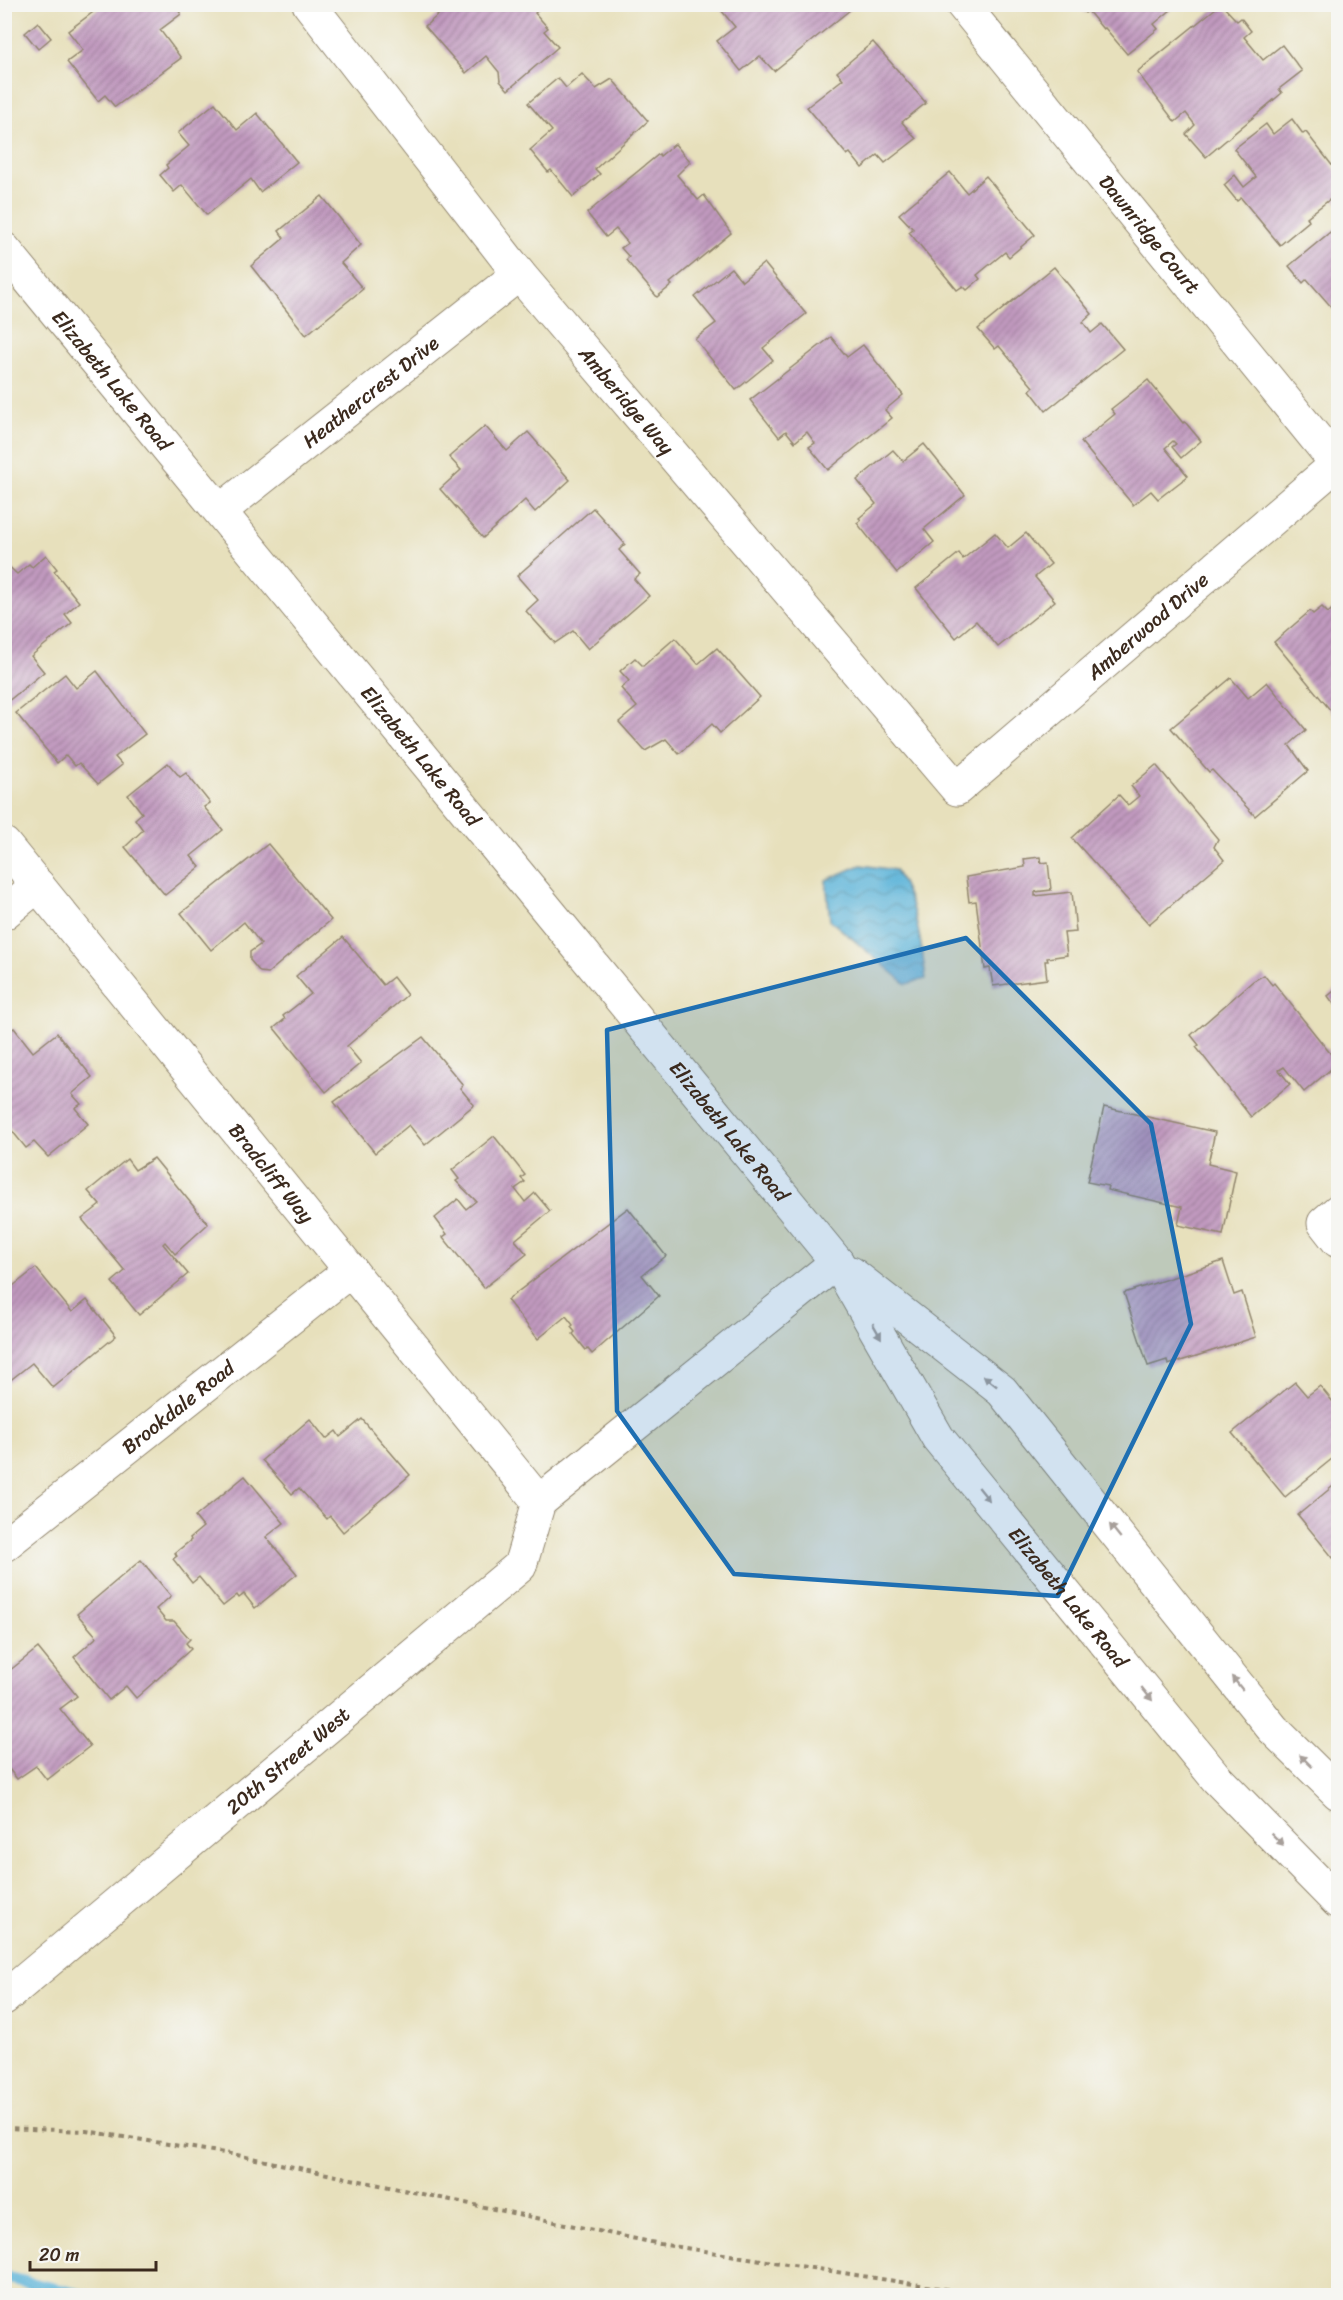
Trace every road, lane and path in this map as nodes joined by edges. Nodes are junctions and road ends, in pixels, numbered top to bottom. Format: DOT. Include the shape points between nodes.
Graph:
graph roads {
  1 [pos="309,4"];
  2 [pos="962,4"];
  3 [pos="4,249"];
  4 [pos="519,274"];
  5 [pos="1338,464"];
  6 [pos="220,511"];
  7 [pos="957,789"];
  8 [pos="4,844"];
  9 [pos="38,885"];
  10 [pos="4,913"];
  11 [pos="837,1263"];
  12 [pos="351,1270"];
  13 [pos="539,1502"];
  14 [pos="4,1545"];
  15 [pos="1338,1793"];
  16 [pos="1338,1902"];
  17 [pos="4,1998"];
  18 [pos="4,2128"];
  19 [pos="989,2295"];
  1 -- 4 [label="street, Amberidge Way"];
  2 -- 5 [label="street, Dawnridge Court"];
  3 -- 6 [label="street, Elizabeth Lake Road"];
  4 -- 6 [label="street, Heathercrest Drive"];
  4 -- 7 [label="street, Amberidge Way"];
  5 -- 7 [label="street, Amberwood Drive"];
  6 -- 11 [label="street, Elizabeth Lake Road"];
  8 -- 9 [label="street, Bradcliff Way"];
  9 -- 10 [label="street"];
  9 -- 12 [label="street, Bradcliff Way"];
  11 -- 13 [label="street"];
  15 -- 11 [label="street, Elizabeth Lake Road, one-way" via="1273,1729 1002,1391"];
  11 -- 16 [label="street, Elizabeth Lake Road, one-way" via="939,1438 1217,1779"];
  12 -- 13 [label="street, Bradcliff Way"];
  12 -- 14 [label="street, Brookdale Road"];
  13 -- 17 [label="street, 20th Street West" via="520,1566"];
  18 -- 19 [label="path" via="86,2131 237,2155 660,2244"];
}
